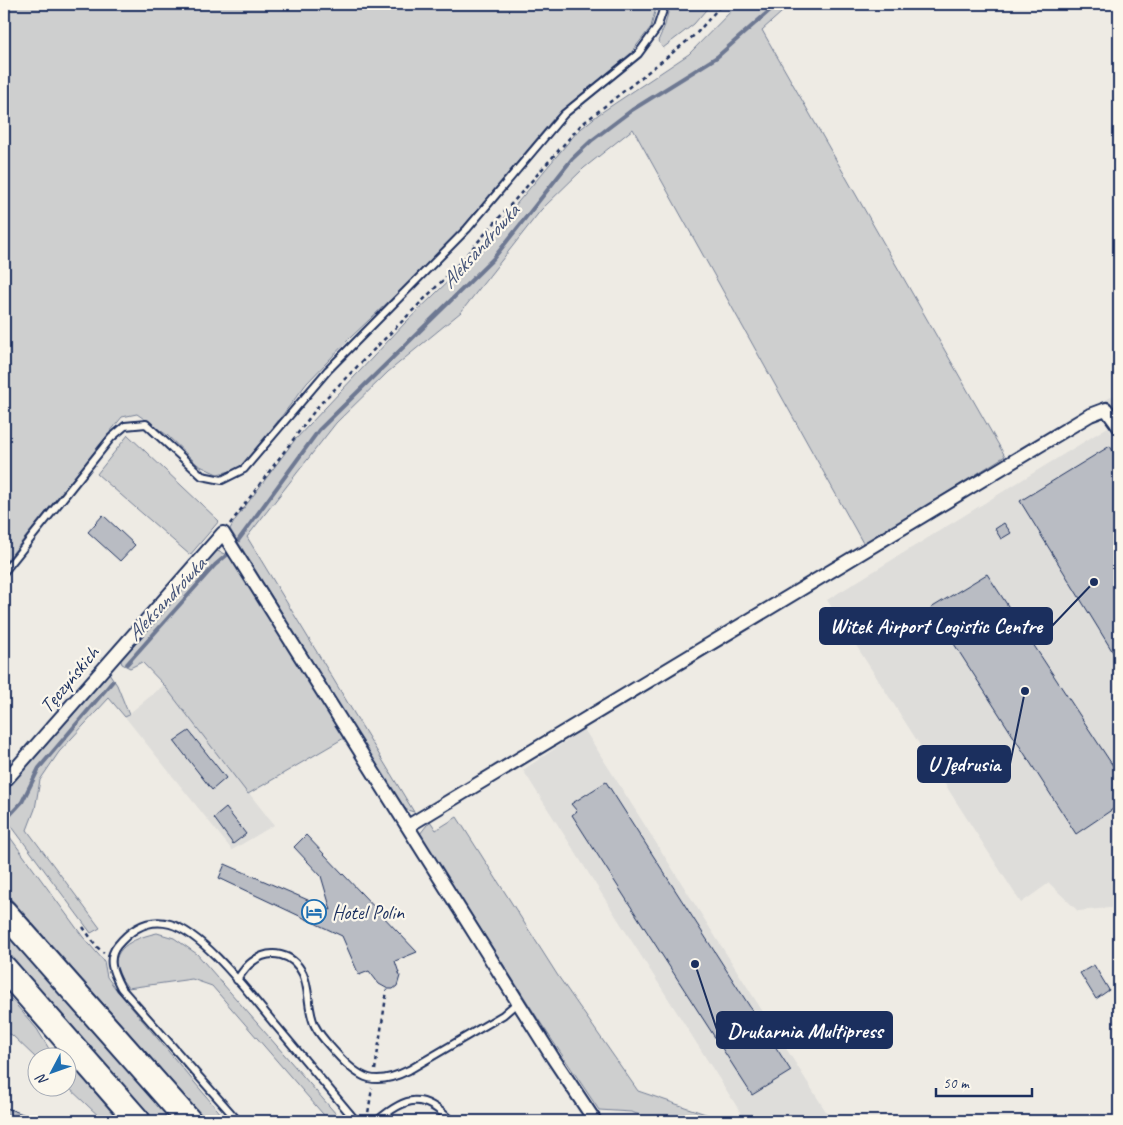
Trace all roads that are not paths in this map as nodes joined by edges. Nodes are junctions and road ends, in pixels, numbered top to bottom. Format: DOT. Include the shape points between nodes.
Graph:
graph roads {
  1 [pos="665,4"];
  2 [pos="1119,427"];
  3 [pos="4,572"];
  4 [pos="4,782"];
  5 [pos="408,826"];
  6 [pos="4,912"];
  7 [pos="4,968"];
  8 [pos="237,980"];
  9 [pos="518,1002"];
  10 [pos="138,1121"];
  11 [pos="189,1121"];
  12 [pos="238,1121"];
  13 [pos="356,1121"];
  14 [pos="377,1121"];
  15 [pos="451,1121"];
  16 [pos="595,1121"];
  1 -- 3 [label="lane" via="657,28 638,54 564,114 467,229 328,370 244,469 222,480 202,476 146,424 126,426 112,438"];
  2 -- 5 [label="street" via="1106,409 1090,416"];
  4 -- 5 [label="street, Tęczyńskich" via="223,533"];
  5 -- 9 [label="street"];
  6 -- 11 [label="highway"];
  7 -- 10 [label="highway"];
  8 -- 9 [label="lane" via="252,962 270,954 281,954 292,960 303,974 314,1025 351,1070 374,1080 394,1077 408,1070 502,1015"];
  8 -- 12 [label="lane" via="203,944 187,931 168,923 137,926 114,949 111,963 129,997"];
  8 -- 13 [label="lane"];
  9 -- 16 [label="street"];
  14 -- 15 [label="lane" via="407,1102 422,1100 438,1108"];
}
